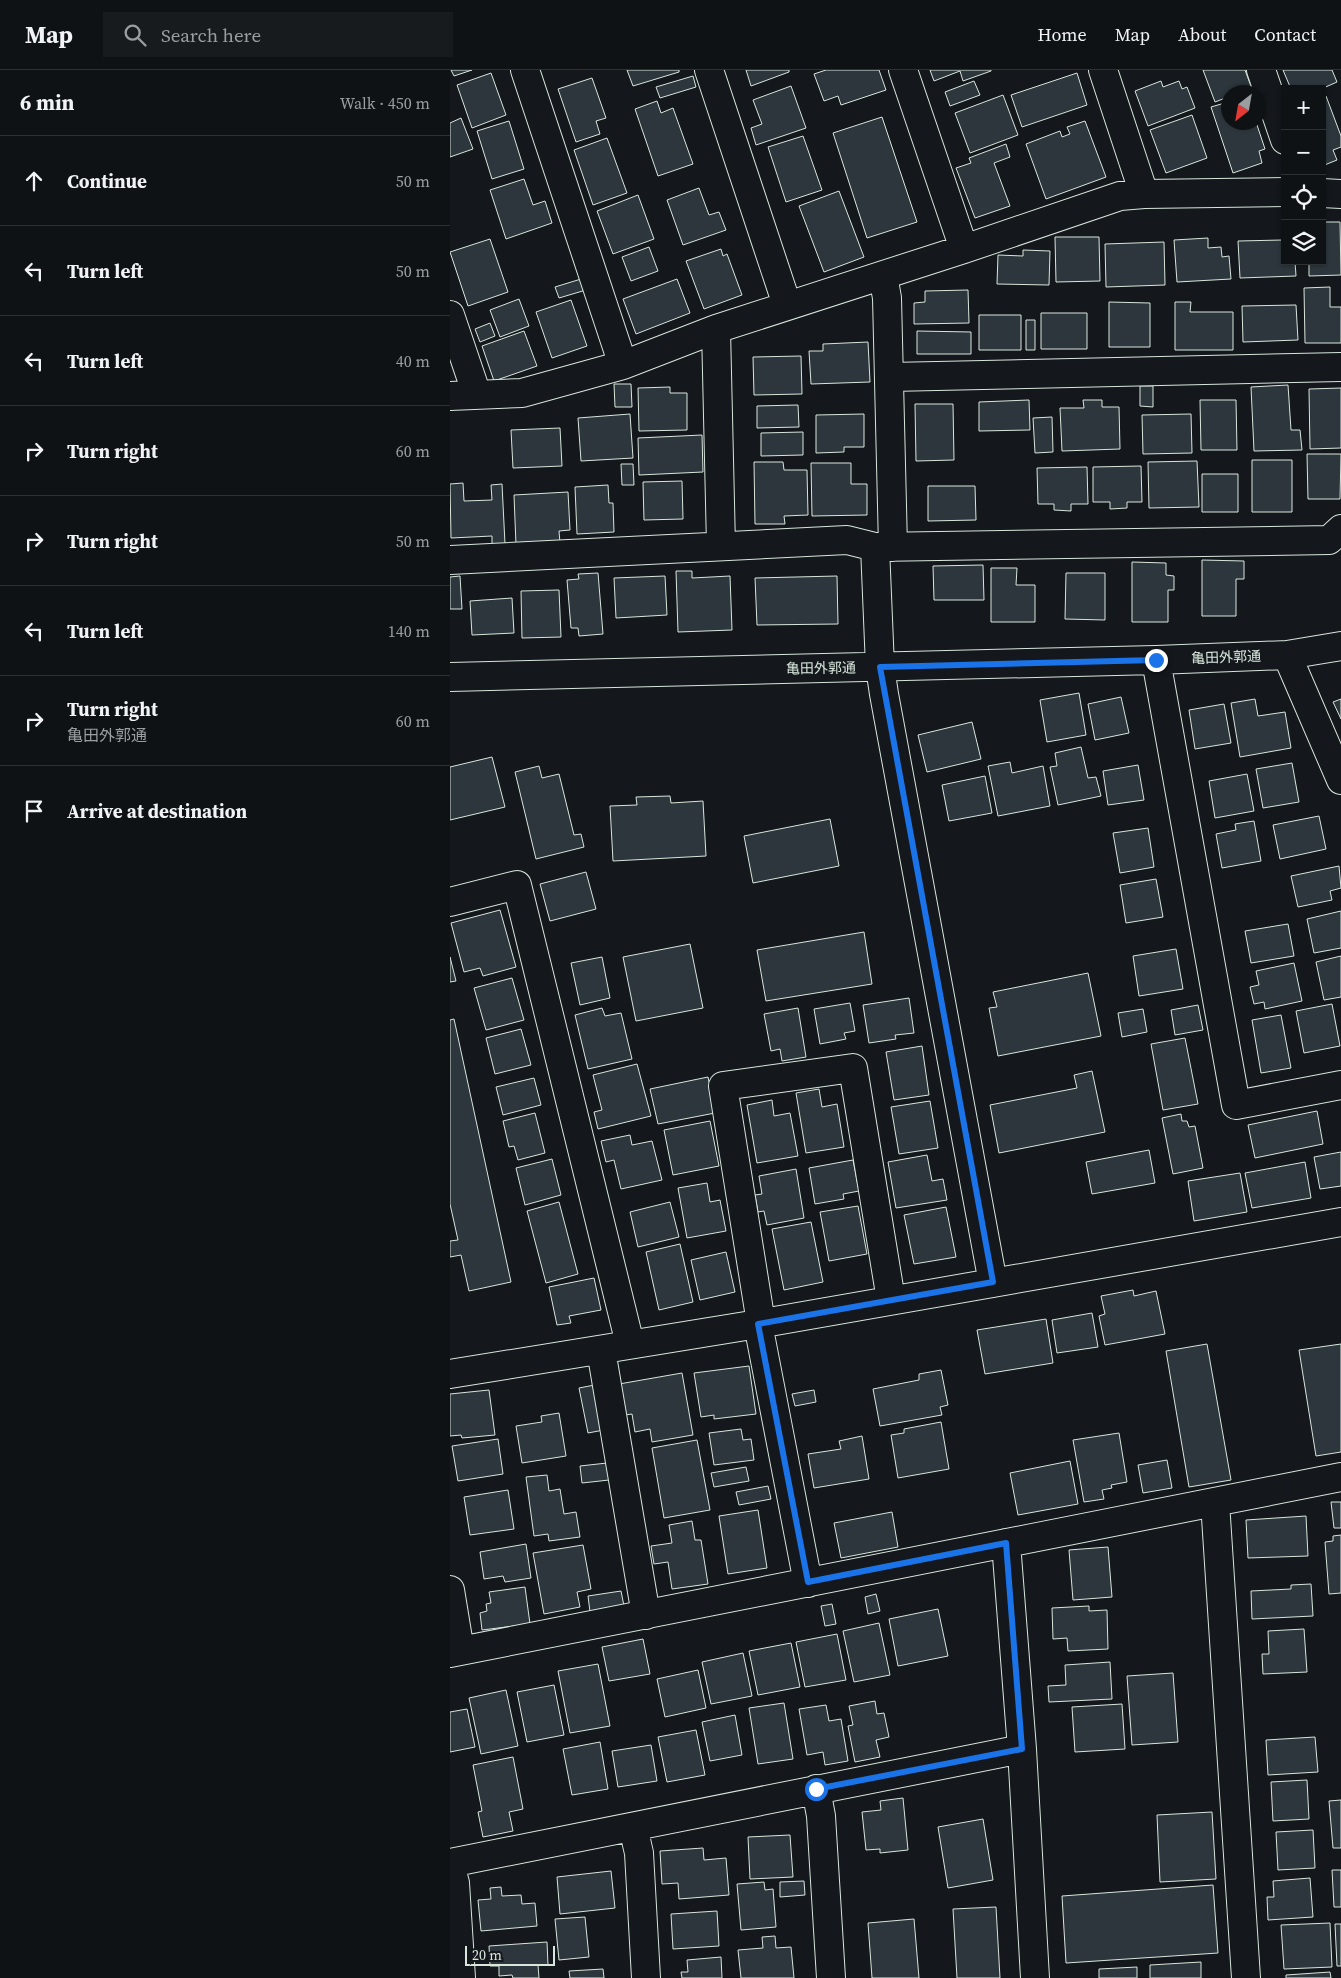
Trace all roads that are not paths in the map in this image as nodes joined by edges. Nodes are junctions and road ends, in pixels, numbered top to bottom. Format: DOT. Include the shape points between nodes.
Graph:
graph roads {
  1 [pos="525,70"];
  2 [pos="709,70"];
  3 [pos="903,70"];
  4 [pos="1103,70"];
  5 [pos="1261,70"];
  6 [pos="1282,130"];
  7 [pos="1281,192"];
  8 [pos="1326,193"];
  9 [pos="1144,194"];
  10 [pos="1341,194"];
  11 [pos="964,249"];
  12 [pos="883,275"];
  13 [pos="786,305"];
  14 [pos="450,315"];
  15 [pos="716,329"];
  16 [pos="622,365"];
  17 [pos="1341,367"];
  18 [pos="890,377"];
  19 [pos="477,395"];
  20 [pos="450,396"];
  21 [pos="1341,529"];
  22 [pos="721,546"];
  23 [pos="884,547"];
  24 [pos="450,560"];
  25 [pos="1341,646"];
  26 [pos="1286,655"];
  27 [pos="1156,660"];
  28 [pos="880,667"];
  29 [pos="450,678"];
  30 [pos="1341,780"];
  31 [pos="450,902"];
  32 [pos="1341,1085"];
  33 [pos="1341,1222"];
  34 [pos="993,1282"];
  35 [pos="891,1300"];
  36 [pos="760,1323"];
  37 [pos="630,1344"];
  38 [pos="601,1350"];
  39 [pos="450,1374"];
  40 [pos="1341,1477"];
  41 [pos="1215,1502"];
  42 [pos="1006,1543"];
  43 [pos="808,1582"];
  44 [pos="450,1590"];
  45 [pos="646,1615"];
  46 [pos="455,1652"];
  47 [pos="1022,1749"];
  48 [pos="816,1789"];
  49 [pos="633,1827"];
  50 [pos="450,1864"];
  51 [pos="461,1978"];
  52 [pos="646,1978"];
  53 [pos="831,1978"];
  54 [pos="1035,1978"];
  55 [pos="1246,1978"];
  1 -- 16 [label="street"];
  2 -- 13 [label="street"];
  3 -- 11 [label="street"];
  4 -- 9 [label="street"];
  5 -- 6 [label="street"];
  7 -- 9 [label="street"];
  8 -- 10 [label="street"];
  9 -- 11 [label="street" via="1120,196"];
  11 -- 12 [label="street"];
  12 -- 13 [label="street"];
  12 -- 18 [label="street" via="888,298"];
  13 -- 15 [label="street"];
  14 -- 19 [label="street"];
  15 -- 16 [label="street"];
  15 -- 22 [label="street"];
  16 -- 19 [label="street" via="522,393"];
  17 -- 18 [label="street"];
  18 -- 23 [label="street"];
  19 -- 20 [label="street"];
  21 -- 23 [label="street" via="1329,540"];
  22 -- 23 [label="street" via="847,540"];
  22 -- 24 [label="street"];
  23 -- 28 [label="street"];
  25 -- 26 [label="street, 亀田外郭通"];
  26 -- 27 [label="street, 亀田外郭通"];
  26 -- 30 [label="street"];
  27 -- 28 [label="street, 亀田外郭通"];
  27 -- 32 [label="street" via="1236,1105"];
  28 -- 29 [label="street, 亀田外郭通"];
  28 -- 34 [label="street"];
  31 -- 37 [label="street" via="517,885"];
  33 -- 34 [label="street"];
  34 -- 35 [label="street"];
  35 -- 36 [label="street"];
  35 -- 36 [label="street" via="853,1068 723,1086"];
  36 -- 37 [label="street"];
  36 -- 43 [label="street"];
  37 -- 38 [label="street"];
  38 -- 39 [label="street"];
  38 -- 45 [label="street"];
  40 -- 41 [label="street"];
  41 -- 42 [label="street"];
  41 -- 55 [label="street"];
  42 -- 43 [label="street"];
  42 -- 47 [label="street"];
  43 -- 45 [label="street"];
  44 -- 46 [label="street"];
  45 -- 46 [label="street"];
  47 -- 48 [label="street"];
  47 -- 54 [label="street"];
  48 -- 49 [label="street"];
  48 -- 53 [label="street" via="821,1816"];
  49 -- 50 [label="street"];
  49 -- 52 [label="street" via="639,1853"];
  50 -- 51 [label="street" via="456,1883"];
}
